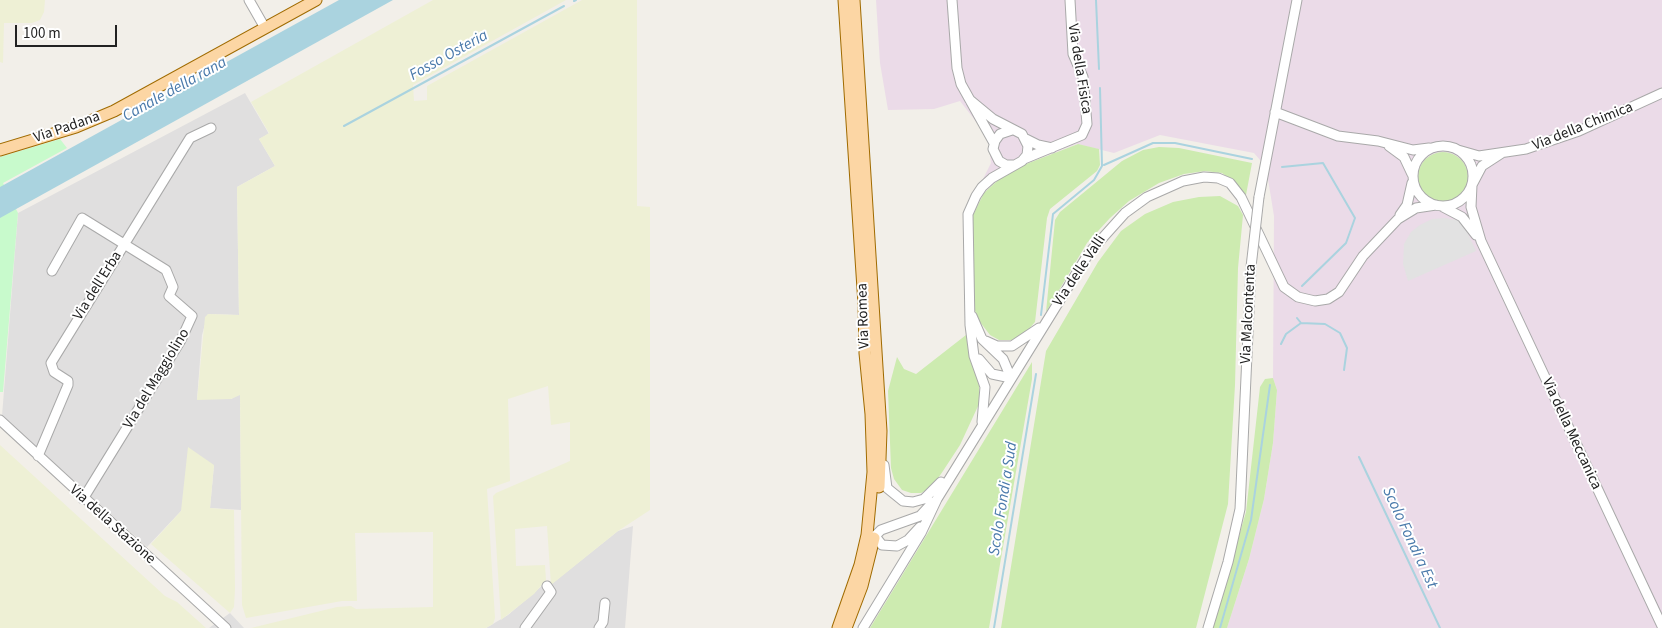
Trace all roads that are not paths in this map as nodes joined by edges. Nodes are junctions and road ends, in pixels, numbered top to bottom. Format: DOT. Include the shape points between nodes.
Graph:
graph roads {
  1 [pos="249,0"];
  2 [pos="316,0"];
  3 [pos="844,0"];
  4 [pos="854,0"];
  5 [pos="952,0"];
  6 [pos="1070,0"];
  7 [pos="1297,0"];
  8 [pos="265,28"];
  9 [pos="1662,93"];
  10 [pos="970,100"];
  11 [pos="1276,112"];
  12 [pos="211,128"];
  13 [pos="1012,130"];
  14 [pos="1026,139"];
  15 [pos="1382,142"];
  16 [pos="994,143"];
  17 [pos="1437,147"];
  18 [pos="1052,148"];
  19 [pos="0,150"];
  20 [pos="1458,150"];
  21 [pos="1502,153"];
  22 [pos="996,156"];
  23 [pos="1024,159"];
  24 [pos="1015,165"];
  25 [pos="992,178"];
  26 [pos="1413,178"];
  27 [pos="1472,185"];
  28 [pos="1437,206"];
  29 [pos="1398,219"];
  30 [pos="1481,241"];
  31 [pos="124,244"];
  32 [pos="52,272"];
  33 [pos="971,310"];
  34 [pos="1045,323"];
  35 [pos="982,339"];
  36 [pos="972,344"];
  37 [pos="1011,378"];
  38 [pos="0,420"];
  39 [pos="982,426"];
  40 [pos="882,450"];
  41 [pos="38,456"];
  42 [pos="961,459"];
  43 [pos="83,498"];
  44 [pos="937,499"];
  45 [pos="927,519"];
  46 [pos="871,536"];
  47 [pos="547,586"];
  48 [pos="605,603"];
  49 [pos="1662,626"];
  50 [pos="226,628"];
  51 [pos="525,628"];
  52 [pos="599,628"];
  53 [pos="838,628"];
  54 [pos="846,628"];
  55 [pos="863,628"];
  56 [pos="1208,628"];
  1 -- 8 [label="street"];
  2 -- 8 [label="main road, Via Padana"];
  3 -- 46 [label="main road, Via Romea" via="871,414"];
  4 -- 40 [label="main road, Via Romea"];
  5 -- 10 [label="street" via="957,68"];
  6 -- 18 [label="street, Via della Fisica" via="1073,54 1083,76 1087,124 1082,135"];
  7 -- 11 [label="street, Via Malcontenta"];
  8 -- 19 [label="main road, Via Padana" via="114,111 76,127"];
  9 -- 21 [label="street, Via della Chimica" via="1555,141"];
  10 -- 13 [label="street"];
  10 -- 16 [label="street"];
  11 -- 15 [label="street" via="1328,134"];
  11 -- 56 [label="street, Via Malcontenta, bridge" via="1259,197 1251,267 1240,509"];
  12 -- 31 [label="street, Via dell'Erba" via="190,138"];
  13 -- 14 [label="street"];
  13 -- 16 [label="street" via="1002,132"];
  14 -- 18 [label="street" via="1038,146"];
  14 -- 23 [label="street" via="1028,149"];
  15 -- 17 [label="street" via="1413,150"];
  15 -- 26 [label="street" via="1404,158"];
  16 -- 22 [label="street"];
  17 -- 20 [label="street"];
  17 -- 26 [label="street" via="1419,157"];
  18 -- 23 [label="street, Via della Fisica"];
  20 -- 21 [label="street, Via della Chimica" via="1479,156"];
  20 -- 27 [label="street" via="1470,165"];
  21 -- 27 [label="street, Via della Chimica" via="1482,166"];
  22 -- 24 [label="street" via="1004,164"];
  22 -- 25 [label="street"];
  23 -- 24 [label="street, Via della Fisica"];
  24 -- 25 [label="street, Via della Fisica"];
  25 -- 33 [label="street, Via della Fisica" via="976,196 968,214 967,268"];
  26 -- 28 [label="street" via="1421,198"];
  26 -- 29 [label="street, Via delle Valli" via="1407,205"];
  27 -- 28 [label="street" via="1459,202"];
  27 -- 30 [label="street, Via della Meccanica" via="1471,207"];
  28 -- 29 [label="street, Via delle Valli" via="1416,208"];
  28 -- 30 [label="street, Via della Meccanica" via="1462,216"];
  29 -- 34 [label="street, Via delle Valli" via="1363,256 1339,292 1322,301 1303,300 1284,287 1241,197 1230,183 1218,178 1197,178 1165,188 1125,213 1089,253"];
  30 -- 49 [label="street, Via della Meccanica"];
  31 -- 32 [label="street, Via del Maggiolino" via="82,218"];
  31 -- 41 [label="street, Via dell'Erba" via="51,363 54,372 68,381 68,385"];
  31 -- 43 [label="street, Via del Maggiolino" via="166,270 173,287 169,296 192,316 181,340"];
  33 -- 35 [label="street, Via della Fisica"];
  33 -- 36 [label="street, Via della Fisica"];
  34 -- 35 [label="street" via="1012,346 997,346"];
  34 -- 37 [label="street, Via delle Valli"];
  35 -- 37 [label="street, Via della Fisica" via="1003,359"];
  36 -- 37 [label="street, Via della Fisica" via="986,369 997,376"];
  36 -- 39 [label="street, Via della Fisica" via="985,387"];
  37 -- 39 [label="street, Via delle Valli"];
  38 -- 41 [label="street, Via della Stazione"];
  39 -- 42 [label="street, Via delle Valli"];
  40 -- 42 [label="street, Via delle Valli" via="887,488 903,501 924,499"];
  40 -- 46 [label="main road, Via Romea"];
  41 -- 43 [label="street, Via della Stazione"];
  42 -- 44 [label="street, Via delle Valli"];
  43 -- 50 [label="street, Via della Stazione"];
  44 -- 45 [label="street, Via delle Valli"];
  44 -- 46 [label="street, Via delle Valli" via="920,516"];
  45 -- 46 [label="street, Via delle Valli" via="908,540 897,546 882,545"];
  45 -- 55 [label="street, Via delle Valli"];
  46 -- 53 [label="main road, Via Romea"];
  46 -- 54 [label="main road, Via Romea" via="862,586"];
  47 -- 51 [label="street" via="551,592"];
  48 -- 52 [label="street"];
}
